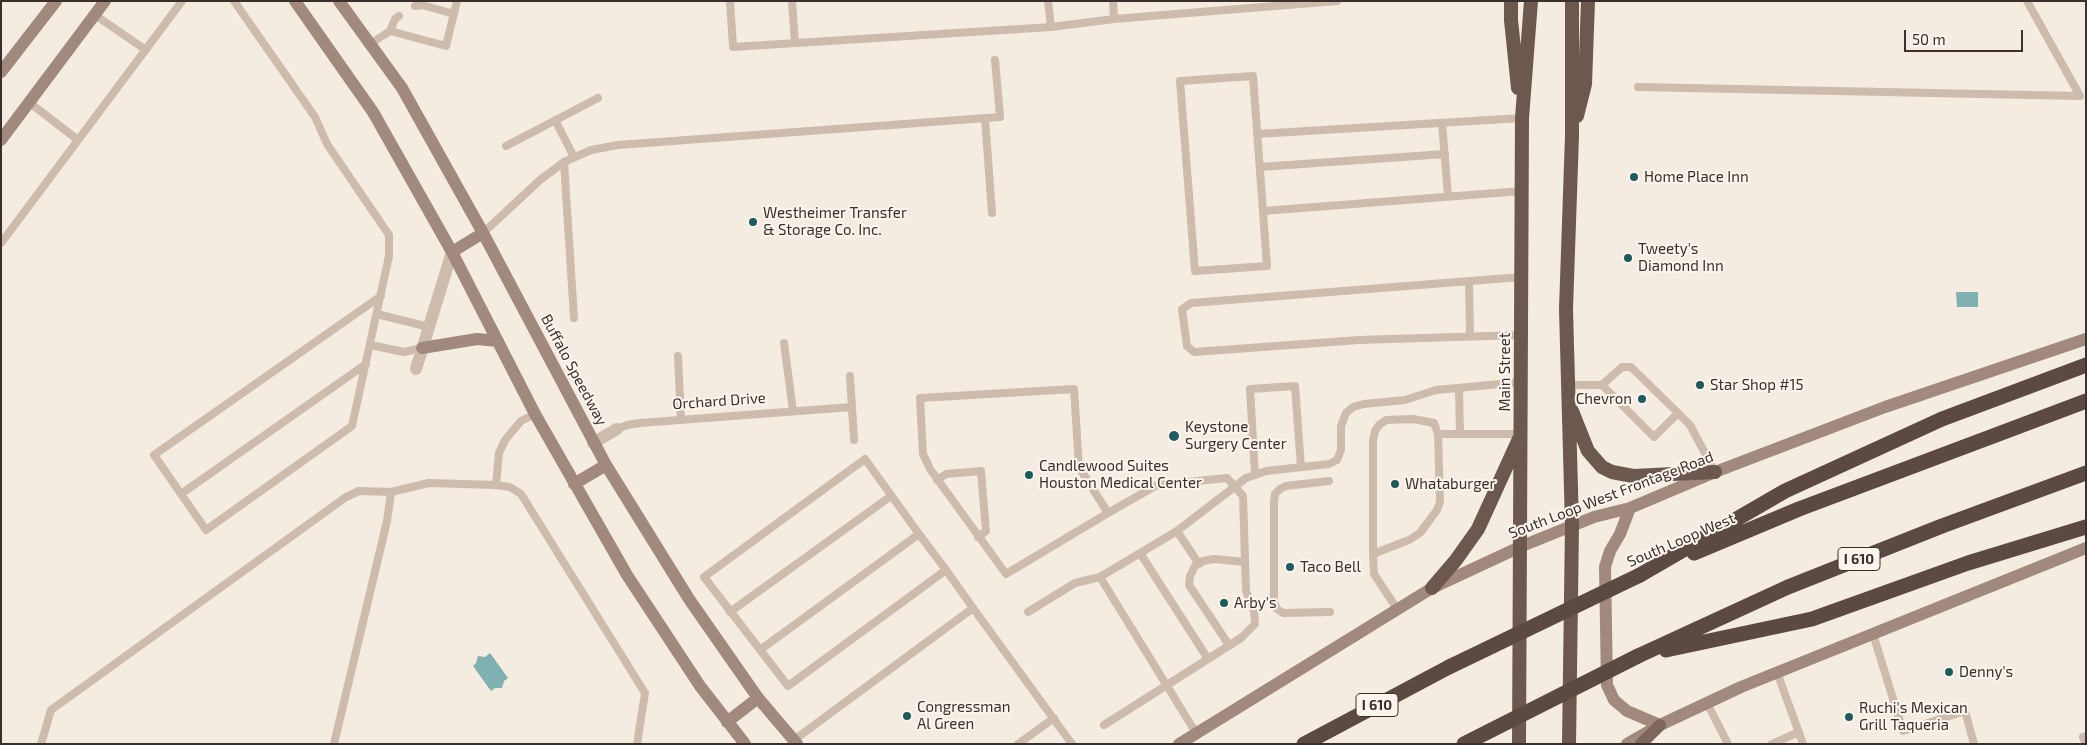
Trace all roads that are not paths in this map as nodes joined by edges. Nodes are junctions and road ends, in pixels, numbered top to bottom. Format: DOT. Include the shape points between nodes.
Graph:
graph roads {
  1 [pos="56,1"];
  2 [pos="105,1"];
  3 [pos="182,1"];
  4 [pos="234,1"];
  5 [pos="295,1"];
  6 [pos="339,1"];
  7 [pos="457,1"];
  8 [pos="730,1"];
  9 [pos="792,1"];
  10 [pos="1048,1"];
  11 [pos="1112,1"];
  12 [pos="1337,1"];
  13 [pos="1511,1"];
  14 [pos="1532,1"];
  15 [pos="1572,1"];
  16 [pos="1588,1"];
  17 [pos="2027,1"];
  18 [pos="415,6"];
  19 [pos="95,14"];
  20 [pos="454,14"];
  21 [pos="399,16"];
  22 [pos="1114,20"];
  23 [pos="1051,27"];
  24 [pos="390,31"];
  25 [pos="795,43"];
  26 [pos="370,44"];
  27 [pos="146,50"];
  28 [pos="995,60"];
  29 [pos="1,72"];
  30 [pos="1638,87"];
  31 [pos="598,98"];
  32 [pos="30,103"];
  33 [pos="985,118"];
  34 [pos="1522,118"];
  35 [pos="555,120"];
  36 [pos="1442,123"];
  37 [pos="1257,134"];
  38 [pos="1572,136"];
  39 [pos="1,140"];
  40 [pos="78,140"];
  41 [pos="506,146"];
  42 [pos="1445,154"];
  43 [pos="574,157"];
  44 [pos="564,162"];
  45 [pos="1260,166"];
  46 [pos="1522,191"];
  47 [pos="1448,196"];
  48 [pos="1263,211"];
  49 [pos="992,213"];
  50 [pos="483,234"];
  51 [pos="1,243"];
  52 [pos="452,252"];
  53 [pos="1521,277"];
  54 [pos="1469,281"];
  55 [pos="381,296"];
  56 [pos="377,314"];
  57 [pos="574,318"];
  58 [pos="429,327"];
  59 [pos="1521,335"];
  60 [pos="1470,336"];
  61 [pos="2086,339"];
  62 [pos="498,342"];
  63 [pos="784,343"];
  64 [pos="370,345"];
  65 [pos="422,348"];
  66 [pos="678,356"];
  67 [pos="366,364"];
  68 [pos="2086,365"];
  69 [pos="416,369"];
  70 [pos="850,376"];
  71 [pos="1522,382"];
  72 [pos="1568,384"];
  73 [pos="1602,385"];
  74 [pos="1459,388"];
  75 [pos="2086,402"];
  76 [pos="1569,403"];
  77 [pos="852,407"];
  78 [pos="793,411"];
  79 [pos="1678,413"];
  80 [pos="535,414"];
  81 [pos="681,420"];
  82 [pos="617,430"];
  83 [pos="1438,434"];
  84 [pos="1460,434"];
  85 [pos="1522,434"];
  86 [pos="854,440"];
  87 [pos="594,443"];
  88 [pos="606,466"];
  89 [pos="1300,467"];
  90 [pos="1715,472"];
  91 [pos="2086,473"];
  92 [pos="1255,475"];
  93 [pos="937,480"];
  94 [pos="1329,481"];
  95 [pos="574,484"];
  96 [pos="496,485"];
  97 [pos="1236,486"];
  98 [pos="390,492"];
  99 [pos="181,494"];
  100 [pos="891,496"];
  101 [pos="1630,508"];
  102 [pos="1108,513"];
  103 [pos="1572,525"];
  104 [pos="2086,527"];
  105 [pos="1177,531"];
  106 [pos="919,534"];
  107 [pos="978,537"];
  108 [pos="1522,546"];
  109 [pos="2086,548"];
  110 [pos="1140,553"];
  111 [pos="1373,554"];
  112 [pos="1245,562"];
  113 [pos="1199,564"];
  114 [pos="946,570"];
  115 [pos="1640,575"];
  116 [pos="1100,577"];
  117 [pos="1432,588"];
  118 [pos="973,608"];
  119 [pos="1397,609"];
  120 [pos="730,612"];
  121 [pos="1028,612"];
  122 [pos="1330,612"];
  123 [pos="1873,634"];
  124 [pos="1229,645"];
  125 [pos="760,650"];
  126 [pos="1638,656"];
  127 [pos="1208,659"];
  128 [pos="1777,672"];
  129 [pos="1167,686"];
  130 [pos="758,698"];
  131 [pos="1707,703"];
  132 [pos="1054,718"];
  133 [pos="728,722"];
  134 [pos="1104,725"];
  135 [pos="1660,725"];
  136 [pos="1799,732"];
  137 [pos="1196,733"];
  138 [pos="2086,736"];
  139 [pos="795,742"];
  140 [pos="41,744"];
  141 [pos="334,744"];
  142 [pos="637,744"];
  143 [pos="745,744"];
  144 [pos="1018,744"];
  145 [pos="1072,744"];
  146 [pos="1179,744"];
  147 [pos="1304,744"];
  148 [pos="1464,744"];
  149 [pos="1520,744"];
  150 [pos="1569,744"];
  151 [pos="1627,744"];
  152 [pos="1641,744"];
  153 [pos="1728,744"];
  154 [pos="1772,744"];
  155 [pos="1803,744"];
  156 [pos="1974,744"];
  157 [pos="2086,744"];
  1 -- 29 [label="main road"];
  2 -- 19 [label="main road"];
  3 -- 27 [label="lane"];
  4 -- 55 [label="lane" via="315,117 327,144 389,235 390,256"];
  5 -- 52 [label="main road" via="373,112"];
  6 -- 26 [label="main road, Buffalo Speedway"];
  7 -- 20 [label="lane"];
  8 -- 25 [label="lane" via="733,47"];
  9 -- 25 [label="lane"];
  10 -- 23 [label="lane"];
  11 -- 22 [label="lane"];
  12 -- 22 [label="lane"];
  13 -- 34 [label="highway"];
  14 -- 34 [label="highway, Main Street"];
  15 -- 38 [label="highway"];
  16 -- 38 [label="highway" via="1585,84"];
  17 -- 30 [label="lane" via="2080,96"];
  18 -- 20 [label="lane"];
  19 -- 27 [label="lane"];
  19 -- 32 [label="main road"];
  20 -- 24 [label="lane" via="446,46"];
  21 -- 24 [label="lane"];
  22 -- 23 [label="lane"];
  23 -- 25 [label="lane"];
  24 -- 26 [label="lane"];
  26 -- 50 [label="main road, Buffalo Speedway" via="402,88"];
  27 -- 40 [label="lane"];
  28 -- 33 [label="lane" via="1000,117"];
  31 -- 35 [label="lane"];
  32 -- 39 [label="main road"];
  32 -- 40 [label="lane"];
  33 -- 43 [label="lane" via="618,145"];
  33 -- 49 [label="lane"];
  34 -- 36 [label="lane"];
  34 -- 46 [label="highway, Main Street"];
  35 -- 41 [label="lane"];
  35 -- 43 [label="lane"];
  36 -- 37 [label="lane"];
  36 -- 42 [label="lane"];
  37 -- 45 [label="lane"];
  37 -- 48 [label="lane" via="1253,76 1180,81 1195,271 1267,266"];
  38 -- 72 [label="highway" via="1566,308"];
  40 -- 51 [label="lane"];
  42 -- 45 [label="lane"];
  42 -- 47 [label="lane"];
  43 -- 44 [label="lane"];
  44 -- 50 [label="lane"];
  44 -- 57 [label="lane"];
  45 -- 48 [label="lane"];
  46 -- 47 [label="lane"];
  46 -- 53 [label="highway, Main Street"];
  47 -- 48 [label="lane"];
  50 -- 52 [label="main road"];
  50 -- 87 [label="main road, Buffalo Speedway"];
  52 -- 58 [label="street"];
  52 -- 62 [label="main road"];
  53 -- 54 [label="lane"];
  53 -- 59 [label="highway, Main Street"];
  54 -- 60 [label="lane"];
  54 -- 60 [label="lane" via="1191,303 1182,309 1187,346 1194,352"];
  55 -- 56 [label="lane"];
  55 -- 99 [label="lane" via="154,456"];
  56 -- 58 [label="lane"];
  56 -- 64 [label="lane"];
  58 -- 65 [label="street"];
  59 -- 60 [label="lane"];
  59 -- 71 [label="highway, Main Street"];
  61 -- 90 [label="main road, South Loop West Frontage Road" via="1885,407"];
  62 -- 65 [label="main road" via="477,339"];
  62 -- 80 [label="main road"];
  63 -- 78 [label="lane"];
  64 -- 65 [label="lane" via="404,352"];
  64 -- 67 [label="lane"];
  65 -- 69 [label="street"];
  66 -- 81 [label="lane"];
  67 -- 99 [label="lane"];
  67 -- 99 [label="lane" via="352,426 218,522 206,530"];
  68 -- 115 [label="highway" via="1942,420 1784,491"];
  70 -- 77 [label="lane"];
  71 -- 74 [label="lane"];
  71 -- 85 [label="highway, Main Street"];
  72 -- 73 [label="lane"];
  72 -- 76 [label="highway"];
  73 -- 79 [label="lane" via="1622,367 1632,367"];
  73 -- 79 [label="lane" via="1654,437"];
  74 -- 84 [label="lane"];
  74 -- 89 [label="lane" via="1354,408 1346,414 1341,426 1341,450 1337,460 1330,464"];
  75 -- 115 [label="highway, South Loop West / I 610" via="1808,506"];
  76 -- 90 [label="highway" via="1588,451 1602,467 1612,472 1633,476"];
  76 -- 103 [label="highway"];
  77 -- 78 [label="lane, Orchard Drive"];
  77 -- 86 [label="lane"];
  78 -- 81 [label="lane, Orchard Drive"];
  79 -- 90 [label="lane" via="1690,425"];
  80 -- 95 [label="main road"];
  80 -- 96 [label="lane" via="521,421 505,440 499,453"];
  81 -- 82 [label="lane, Orchard Drive" via="627,425"];
  82 -- 87 [label="street, Orchard Drive"];
  83 -- 84 [label="lane"];
  83 -- 111 [label="lane" via="1440,502 1437,510 1420,533"];
  83 -- 111 [label="lane" via="1434,423 1413,419 1386,420 1375,431"];
  84 -- 85 [label="lane"];
  85 -- 108 [label="highway, Main Street"];
  85 -- 117 [label="highway" via="1478,529"];
  87 -- 88 [label="main road, Buffalo Speedway"];
  88 -- 95 [label="main road"];
  88 -- 130 [label="main road, Buffalo Speedway" via="689,599"];
  89 -- 92 [label="lane"];
  89 -- 92 [label="lane" via="1295,386 1250,389"];
  90 -- 101 [label="main road, South Loop West Frontage Road"];
  91 -- 126 [label="highway, I 610" via="1788,588"];
  92 -- 97 [label="lane"];
  93 -- 102 [label="lane" via="923,454 920,398 1074,389 1080,467"];
  93 -- 107 [label="lane"];
  93 -- 107 [label="lane" via="946,474 981,472 986,531"];
  94 -- 122 [label="lane" via="1286,486 1275,494 1274,602 1283,612"];
  95 -- 133 [label="main road" via="642,600"];
  96 -- 98 [label="lane" via="429,483"];
  96 -- 142 [label="lane" via="510,487 521,494 645,693"];
  97 -- 102 [label="lane" via="1227,478 1157,484"];
  97 -- 105 [label="lane"];
  97 -- 112 [label="lane" via="1243,496"];
  98 -- 140 [label="lane" via="359,491 333,506 51,710"];
  98 -- 141 [label="lane" via="387,521"];
  100 -- 106 [label="lane"];
  100 -- 120 [label="lane"];
  100 -- 120 [label="lane" via="864,459 704,577"];
  101 -- 103 [label="main road, South Loop West Frontage Road"];
  101 -- 135 [label="main road" via="1605,567 1607,685 1614,700 1627,711"];
  102 -- 107 [label="lane" via="1006,574"];
  103 -- 108 [label="main road, South Loop West Frontage Road"];
  103 -- 150 [label="highway"];
  104 -- 126 [label="highway" via="1968,563 1812,619"];
  105 -- 110 [label="lane"];
  105 -- 113 [label="lane"];
  106 -- 114 [label="lane"];
  106 -- 125 [label="lane"];
  108 -- 117 [label="main road, South Loop West Frontage Road"];
  108 -- 149 [label="highway, Main Street"];
  109 -- 123 [label="main road"];
  110 -- 116 [label="lane"];
  110 -- 127 [label="lane"];
  111 -- 119 [label="lane" via="1374,574"];
  112 -- 113 [label="lane" via="1214,559"];
  112 -- 124 [label="lane" via="1246,591 1255,624"];
  113 -- 124 [label="lane" via="1195,566 1189,584"];
  114 -- 118 [label="lane"];
  114 -- 125 [label="lane" via="788,686"];
  115 -- 147 [label="highway, South Loop West / I 610, bridge" via="1449,666"];
  116 -- 121 [label="lane" via="1075,583"];
  116 -- 129 [label="lane"];
  117 -- 119 [label="main road, South Loop West Frontage Road"];
  118 -- 132 [label="lane"];
  118 -- 139 [label="lane"];
  119 -- 137 [label="main road, South Loop West Frontage Road"];
  120 -- 125 [label="lane"];
  123 -- 128 [label="main road"];
  123 -- 156 [label="lane" via="1903,731 1965,711"];
  124 -- 127 [label="lane"];
  126 -- 148 [label="highway, I 610, bridge"];
  127 -- 129 [label="lane"];
  128 -- 131 [label="main road"];
  128 -- 136 [label="lane"];
  129 -- 134 [label="lane"];
  129 -- 137 [label="lane"];
  130 -- 133 [label="main road"];
  130 -- 139 [label="main road, Buffalo Speedway"];
  131 -- 135 [label="main road"];
  131 -- 153 [label="lane"];
  132 -- 144 [label="lane"];
  132 -- 145 [label="lane"];
  133 -- 143 [label="main road"];
  135 -- 151 [label="main road"];
  135 -- 152 [label="main road"];
  136 -- 154 [label="lane"];
  136 -- 155 [label="lane"];
  137 -- 146 [label="main road, South Loop West Frontage Road"];
  138 -- 157 [label="lane" via="2083,737"];
}
